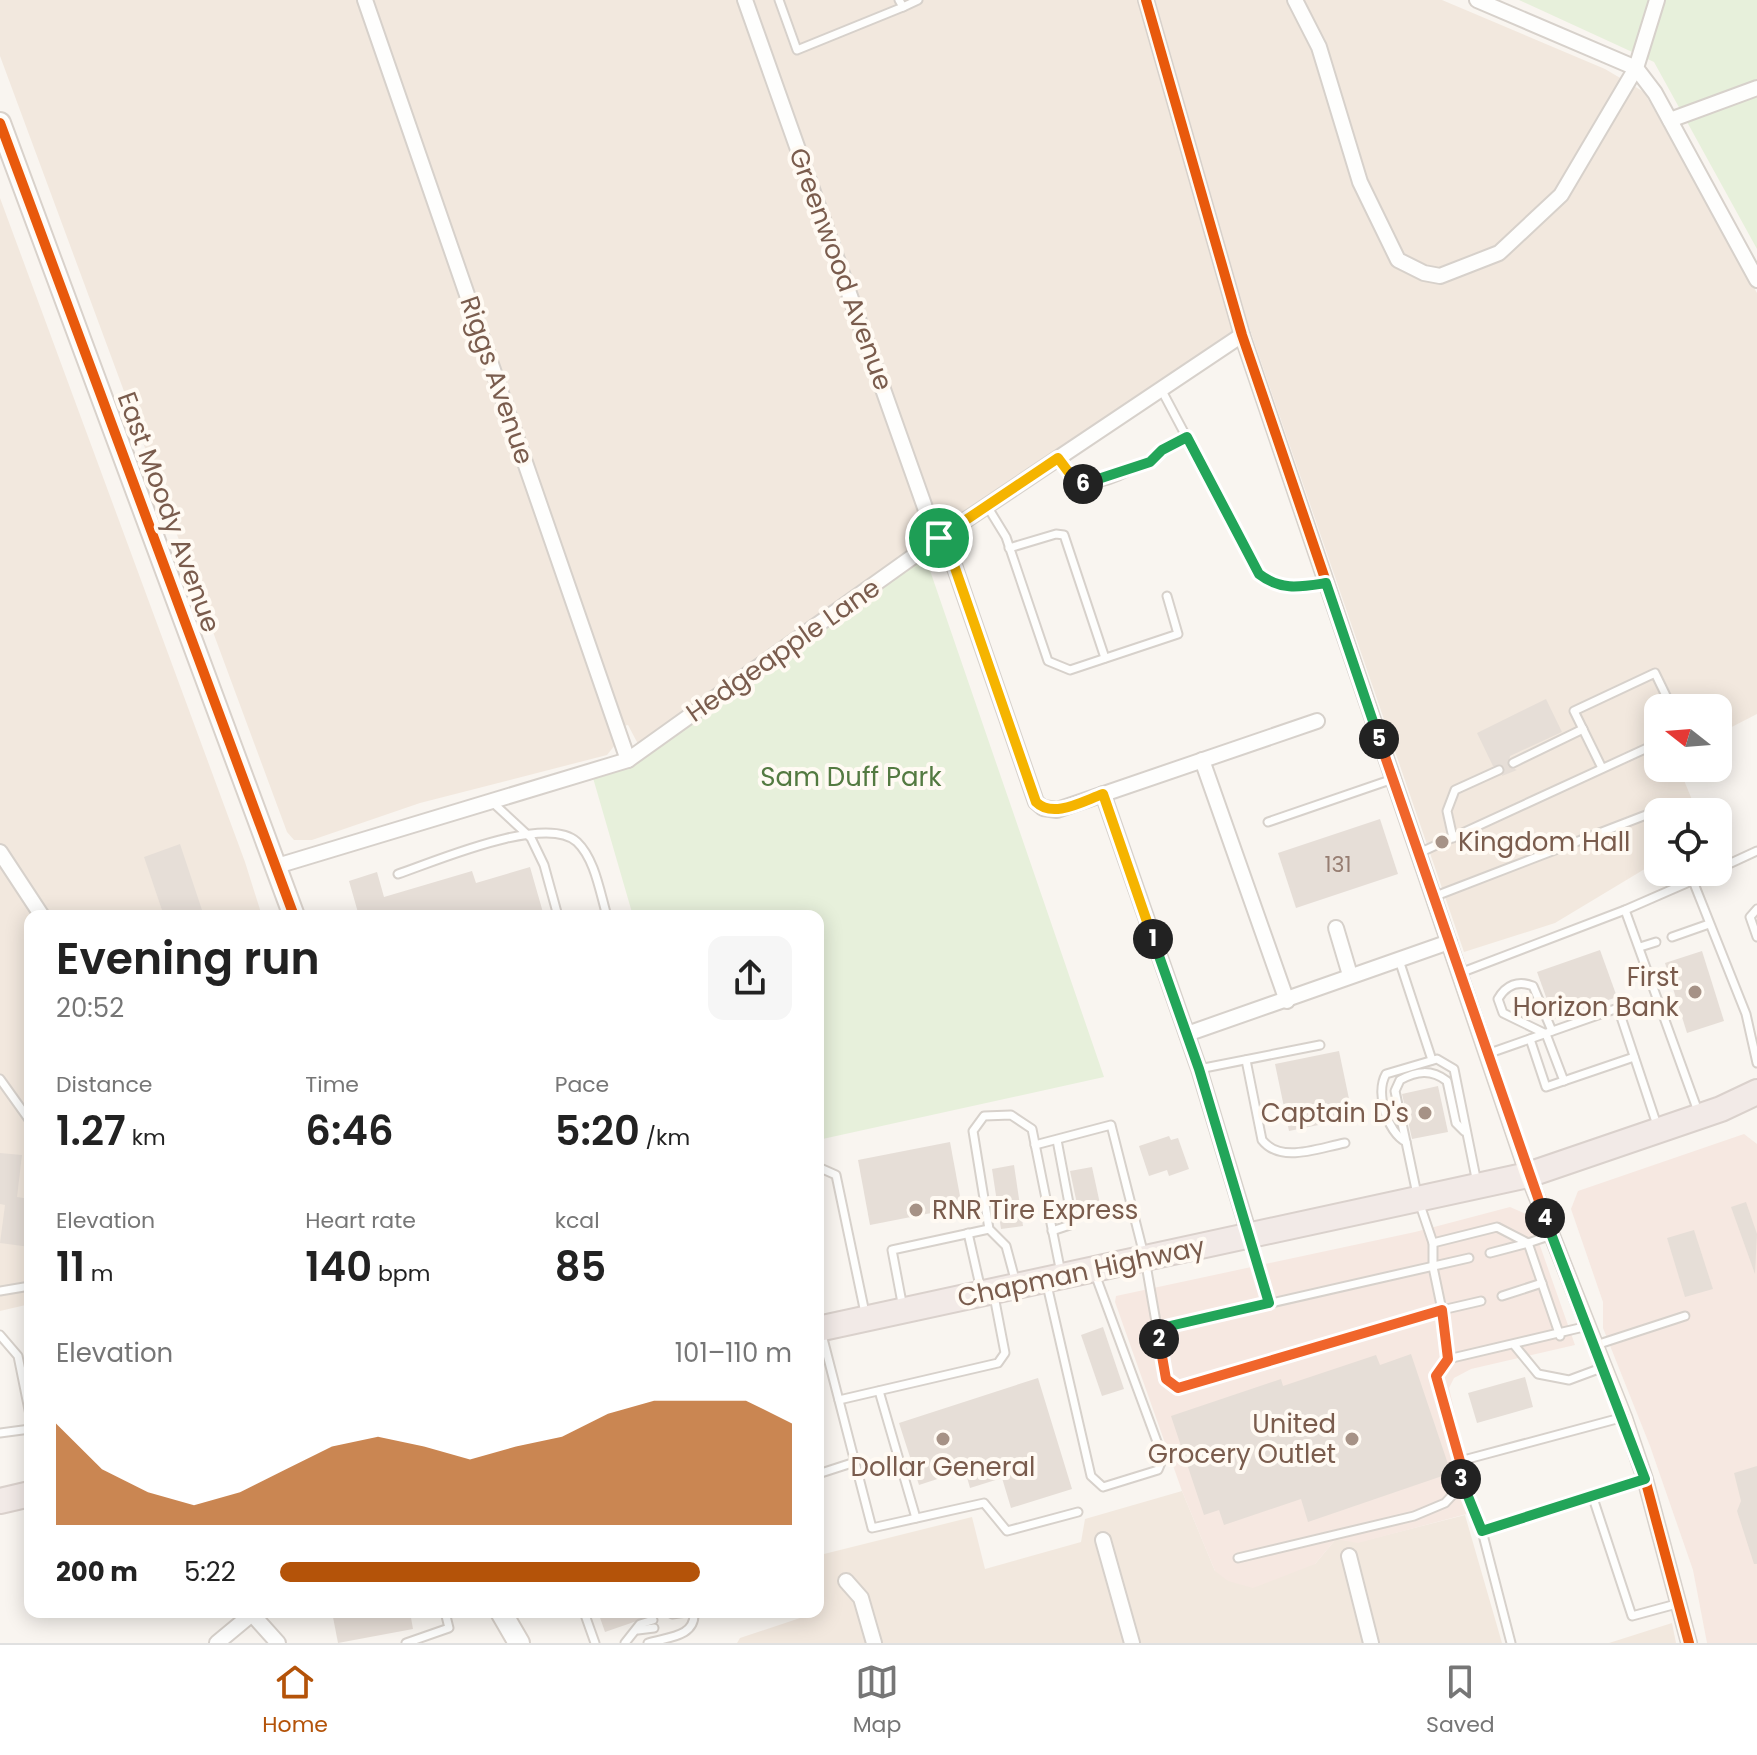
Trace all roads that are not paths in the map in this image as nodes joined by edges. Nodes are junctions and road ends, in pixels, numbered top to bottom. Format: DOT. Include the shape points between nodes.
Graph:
graph roads {
  1 [pos="365,0"];
  2 [pos="779,0"];
  3 [pos="918,0"];
  4 [pos="1146,0"];
  5 [pos="1295,0"];
  6 [pos="1477,0"];
  7 [pos="1657,0"];
  8 [pos="748,1"];
  9 [pos="901,3"];
  10 [pos="1636,68"];
  11 [pos="1757,88"];
  12 [pos="1670,120"];
  13 [pos="0,123"];
  14 [pos="1757,280"];
  15 [pos="1242,335"];
  16 [pos="1161,389"];
  17 [pos="1187,437"];
  18 [pos="1058,458"];
  19 [pos="987,506"];
  20 [pos="939,538"];
  21 [pos="1009,548"];
  22 [pos="1326,583"];
  23 [pos="1167,596"];
  24 [pos="1105,658"];
  25 [pos="1665,694"];
  26 [pos="1317,721"];
  27 [pos="1583,729"];
  28 [pos="1644,749"];
  29 [pos="628,760"];
  30 [pos="1202,760"];
  31 [pos="1513,763"];
  32 [pos="1602,768"];
  33 [pos="1499,770"];
  34 [pos="1393,779"];
  35 [pos="1103,794"];
  36 [pos="491,801"];
  37 [pos="1644,816"];
  38 [pos="1268,822"];
  39 [pos="524,832"];
  40 [pos="1453,838"];
  41 [pos="1757,851"];
  42 [pos="1419,853"];
  43 [pos="3,862"];
  44 [pos="1732,863"];
  45 [pos="277,866"];
  46 [pos="398,874"];
  47 [pos="1681,886"];
  48 [pos="1695,886"];
  49 [pos="1433,897"];
  50 [pos="1757,909"];
  51 [pos="36,910"];
  52 [pos="292,910"];
  53 [pos="556,910"];
  54 [pos="605,910"];
  55 [pos="1625,910"];
  56 [pos="1709,924"];
  57 [pos="1336,928"];
  58 [pos="1672,937"];
  59 [pos="1757,937"];
  60 [pos="1449,942"];
  61 [pos="1656,942"];
  62 [pos="1640,947"];
  63 [pos="1398,958"];
  64 [pos="1460,973"];
  65 [pos="1350,975"];
  66 [pos="1287,1001"];
  67 [pos="1549,1032"];
  68 [pos="1187,1034"];
  69 [pos="1530,1039"];
  70 [pos="1320,1045"];
  71 [pos="1487,1054"];
  72 [pos="1634,1057"];
  73 [pos="1246,1060"];
  74 [pos="1432,1060"];
  75 [pos="1757,1063"];
  76 [pos="1199,1069"];
  77 [pos="0,1079"];
  78 [pos="1564,1081"];
  79 [pos="1757,1092"];
  80 [pos="24,1113"];
  81 [pos="1700,1116"];
  82 [pos="1659,1130"];
  83 [pos="1466,1133"];
  84 [pos="1057,1140"];
  85 [pos="1406,1142"];
  86 [pos="1345,1143"];
  87 [pos="1035,1145"];
  88 [pos="824,1170"];
  89 [pos="1528,1175"];
  90 [pos="1477,1185"];
  91 [pos="1418,1199"];
  92 [pos="989,1229"];
  93 [pos="1052,1231"];
  94 [pos="968,1233"];
  95 [pos="1249,1234"];
  96 [pos="1552,1235"];
  97 [pos="1433,1243"];
  98 [pos="1528,1243"];
  99 [pos="1490,1253"];
  100 [pos="1469,1258"];
  101 [pos="1145,1259"];
  102 [pos="1433,1267"];
  103 [pos="1093,1269"];
  104 [pos="1054,1277"];
  105 [pos="1542,1283"];
  106 [pos="24,1287"];
  107 [pos="997,1290"];
  108 [pos="0,1291"];
  109 [pos="1502,1296"];
  110 [pos="1481,1301"];
  111 [pos="1269,1303"];
  112 [pos="1442,1310"];
  113 [pos="903,1311"];
  114 [pos="1685,1316"];
  115 [pos="866,1319"];
  116 [pos="1588,1326"];
  117 [pos="824,1328"];
  118 [pos="1157,1329"];
  119 [pos="0,1335"];
  120 [pos="1560,1336"];
  121 [pos="1596,1345"];
  122 [pos="1515,1346"];
  123 [pos="824,1347"];
  124 [pos="1448,1359"];
  125 [pos="1604,1367"];
  126 [pos="24,1386"];
  127 [pos="879,1391"];
  128 [pos="839,1400"];
  129 [pos="1624,1417"];
  130 [pos="24,1430"];
  131 [pos="0,1433"];
  132 [pos="1460,1461"];
  133 [pos="855,1462"];
  134 [pos="824,1472"];
  135 [pos="1645,1479"];
  136 [pos="1461,1486"];
  137 [pos="24,1495"];
  138 [pos="1592,1495"];
  139 [pos="0,1501"];
  140 [pos="1078,1512"];
  141 [pos="916,1518"];
  142 [pos="1482,1531"];
  143 [pos="1103,1540"];
  144 [pos="1349,1556"];
  145 [pos="1238,1558"];
  146 [pos="846,1581"];
  147 [pos="1681,1602"];
  148 [pos="247,1618"];
  149 [pos="256,1618"];
  150 [pos="446,1618"];
  151 [pos="504,1618"];
  152 [pos="586,1618"];
  153 [pos="695,1618"];
  154 [pos="653,1624"];
  155 [pos="217,1643"];
  156 [pos="278,1643"];
  157 [pos="406,1643"];
  158 [pos="519,1643"];
  159 [pos="595,1643"];
  160 [pos="625,1643"];
  161 [pos="648,1643"];
  162 [pos="874,1643"];
  163 [pos="1132,1643"];
  164 [pos="1371,1643"];
  165 [pos="1511,1643"];
  166 [pos="1689,1643"];
  1 -- 29 [label="street, Riggs Avenue"];
  2 -- 9 [label="lane" via="797,50"];
  3 -- 9 [label="lane"];
  4 -- 15 [label="street"];
  5 -- 10 [label="street" via="1319,47 1360,182 1398,260 1424,273 1440,276 1499,253 1561,195"];
  6 -- 10 [label="street"];
  7 -- 10 [label="street"];
  8 -- 20 [label="street, Greenwood Avenue"];
  10 -- 12 [label="street"];
  11 -- 12 [label="street"];
  12 -- 14 [label="street"];
  13 -- 45 [label="main road, East Moody Avenue"];
  15 -- 16 [label="street, Hedgeapple Lane"];
  15 -- 22 [label="street"];
  16 -- 17 [label="lane"];
  16 -- 18 [label="street, Hedgeapple Lane"];
  17 -- 18 [label="lane" via="1150,462 1095,482 1076,482"];
  17 -- 22 [label="lane" via="1259,574 1294,588"];
  18 -- 19 [label="street, Hedgeapple Lane"];
  19 -- 20 [label="street, Hedgeapple Lane"];
  19 -- 21 [label="lane"];
  20 -- 29 [label="street, Hedgeapple Lane"];
  20 -- 35 [label="street, Greenwood Avenue" via="955,568 1036,802 1057,810"];
  21 -- 24 [label="lane" via="1048,661 1070,670"];
  21 -- 24 [label="lane" via="1064,535"];
  22 -- 34 [label="street"];
  23 -- 24 [label="lane" via="1178,634"];
  25 -- 27 [label="lane" via="1655,673 1574,711"];
  26 -- 30 [label="street"];
  27 -- 31 [label="lane"];
  27 -- 32 [label="lane"];
  28 -- 32 [label="lane"];
  29 -- 36 [label="street, Hedgeapple Lane"];
  30 -- 35 [label="street"];
  30 -- 66 [label="street"];
  32 -- 40 [label="lane"];
  33 -- 40 [label="lane" via="1455,790 1447,811"];
  34 -- 38 [label="lane"];
  34 -- 42 [label="street"];
  35 -- 68 [label="street"];
  36 -- 39 [label="lane"];
  36 -- 45 [label="street, Hedgeapple Lane"];
  37 -- 49 [label="lane"];
  39 -- 46 [label="lane"];
  39 -- 53 [label="lane" via="544,865"];
  39 -- 54 [label="lane" via="575,839"];
  40 -- 42 [label="lane"];
  41 -- 44 [label="lane"];
  42 -- 49 [label="street"];
  43 -- 51 [label="street"];
  45 -- 52 [label="main road, East Moody Avenue"];
  47 -- 55 [label="lane"];
  48 -- 56 [label="lane"];
  49 -- 60 [label="street"];
  50 -- 59 [label="lane" via="1750,917"];
  55 -- 62 [label="lane"];
  55 -- 64 [label="lane"];
  56 -- 58 [label="lane"];
  56 -- 75 [label="lane" via="1746,1014"];
  57 -- 65 [label="street"];
  60 -- 63 [label="street"];
  60 -- 64 [label="street"];
  61 -- 62 [label="lane"];
  62 -- 81 [label="lane"];
  63 -- 65 [label="street"];
  63 -- 74 [label="lane"];
  64 -- 71 [label="street"];
  65 -- 66 [label="street"];
  66 -- 68 [label="street"];
  67 -- 67 [label="lane" via="1508,1019 1498,999 1504,989 1513,984 1533,986"];
  67 -- 69 [label="lane"];
  67 -- 72 [label="lane" via="1618,1008"];
  67 -- 78 [label="lane"];
  68 -- 76 [label="street"];
  69 -- 71 [label="lane"];
  69 -- 78 [label="lane" via="1546,1087"];
  70 -- 73 [label="lane"];
  71 -- 89 [label="street"];
  72 -- 78 [label="lane"];
  72 -- 82 [label="lane"];
  73 -- 76 [label="lane"];
  73 -- 86 [label="lane" via="1262,1140 1270,1150 1284,1154"];
  74 -- 83 [label="lane" via="1454,1069"];
  74 -- 85 [label="lane" via="1383,1079 1390,1126 1394,1136"];
  76 -- 95 [label="street"];
  77 -- 80 [label="lane"];
  79 -- 81 [label="highway, Chapman Highway"];
  81 -- 82 [label="highway, Chapman Highway"];
  82 -- 89 [label="highway, Chapman Highway"];
  83 -- 85 [label="lane" via="1456,1123 1447,1081 1413,1073 1400,1080 1395,1091"];
  83 -- 90 [label="lane"];
  84 -- 87 [label="lane"];
  84 -- 93 [label="lane" via="1071,1214 1070,1225"];
  84 -- 101 [label="lane" via="1111,1125"];
  85 -- 91 [label="lane"];
  87 -- 92 [label="lane" via="1032,1129 1011,1115 984,1116 973,1131"];
  87 -- 93 [label="lane"];
  88 -- 115 [label="lane" via="836,1175"];
  89 -- 90 [label="highway, Chapman Highway"];
  89 -- 96 [label="street"];
  90 -- 91 [label="highway, Chapman Highway"];
  91 -- 95 [label="highway, Chapman Highway"];
  91 -- 97 [label="lane"];
  92 -- 94 [label="lane"];
  92 -- 107 [label="lane" via="1006,1246"];
  93 -- 104 [label="lane"];
  94 -- 107 [label="lane"];
  94 -- 113 [label="lane" via="892,1250"];
  95 -- 101 [label="highway, Chapman Highway"];
  95 -- 111 [label="lane"];
  96 -- 98 [label="lane"];
  96 -- 116 [label="street"];
  97 -- 98 [label="lane" via="1497,1227"];
  97 -- 102 [label="lane"];
  98 -- 99 [label="lane"];
  98 -- 105 [label="lane"];
  100 -- 102 [label="lane"];
  101 -- 103 [label="highway, Chapman Highway"];
  101 -- 118 [label="lane"];
  102 -- 111 [label="lane"];
  102 -- 112 [label="lane"];
  103 -- 104 [label="highway, Chapman Highway"];
  103 -- 104 [label="lane" via="1163,1458 1158,1470 1103,1487 1091,1476"];
  104 -- 107 [label="highway, Chapman Highway"];
  105 -- 109 [label="lane"];
  105 -- 120 [label="lane"];
  106 -- 108 [label="lane"];
  107 -- 113 [label="highway, Chapman Highway"];
  107 -- 127 [label="lane" via="1005,1353 998,1363"];
  110 -- 112 [label="lane"];
  111 -- 118 [label="lane"];
  112 -- 118 [label="lane" via="1178,1388 1166,1379"];
  112 -- 124 [label="lane"];
  113 -- 115 [label="highway, Chapman Highway"];
  114 -- 121 [label="lane"];
  115 -- 117 [label="highway, Chapman Highway"];
  116 -- 120 [label="lane"];
  116 -- 121 [label="street"];
  119 -- 126 [label="lane" via="18,1356"];
  120 -- 122 [label="lane"];
  121 -- 125 [label="street"];
  122 -- 124 [label="lane"];
  122 -- 125 [label="lane" via="1538,1374 1569,1380"];
  123 -- 128 [label="lane"];
  124 -- 132 [label="lane" via="1436,1376"];
  125 -- 129 [label="street"];
  127 -- 128 [label="lane"];
  127 -- 141 [label="lane"];
  128 -- 133 [label="lane"];
  129 -- 132 [label="lane"];
  129 -- 135 [label="street"];
  130 -- 131 [label="lane"];
  132 -- 136 [label="lane"];
  133 -- 134 [label="lane"];
  133 -- 141 [label="lane" via="872,1528"];
  135 -- 138 [label="lane"];
  135 -- 147 [label="street"];
  136 -- 142 [label="lane"];
  136 -- 145 [label="lane" via="1445,1503 1414,1516"];
  137 -- 139 [label="highway"];
  138 -- 142 [label="lane"];
  138 -- 147 [label="lane" via="1632,1616"];
  140 -- 141 [label="lane" via="1007,1531 984,1503"];
  142 -- 165 [label="lane"];
  143 -- 163 [label="street"];
  144 -- 164 [label="street"];
  146 -- 162 [label="street" via="861,1598"];
  147 -- 166 [label="street"];
  148 -- 155 [label="street"];
  149 -- 156 [label="street"];
  150 -- 157 [label="lane" via="449,1628"];
  151 -- 158 [label="main road"];
  152 -- 159 [label="lane"];
  153 -- 161 [label="lane" via="688,1631"];
  154 -- 160 [label="lane" via="640,1624"];
}
